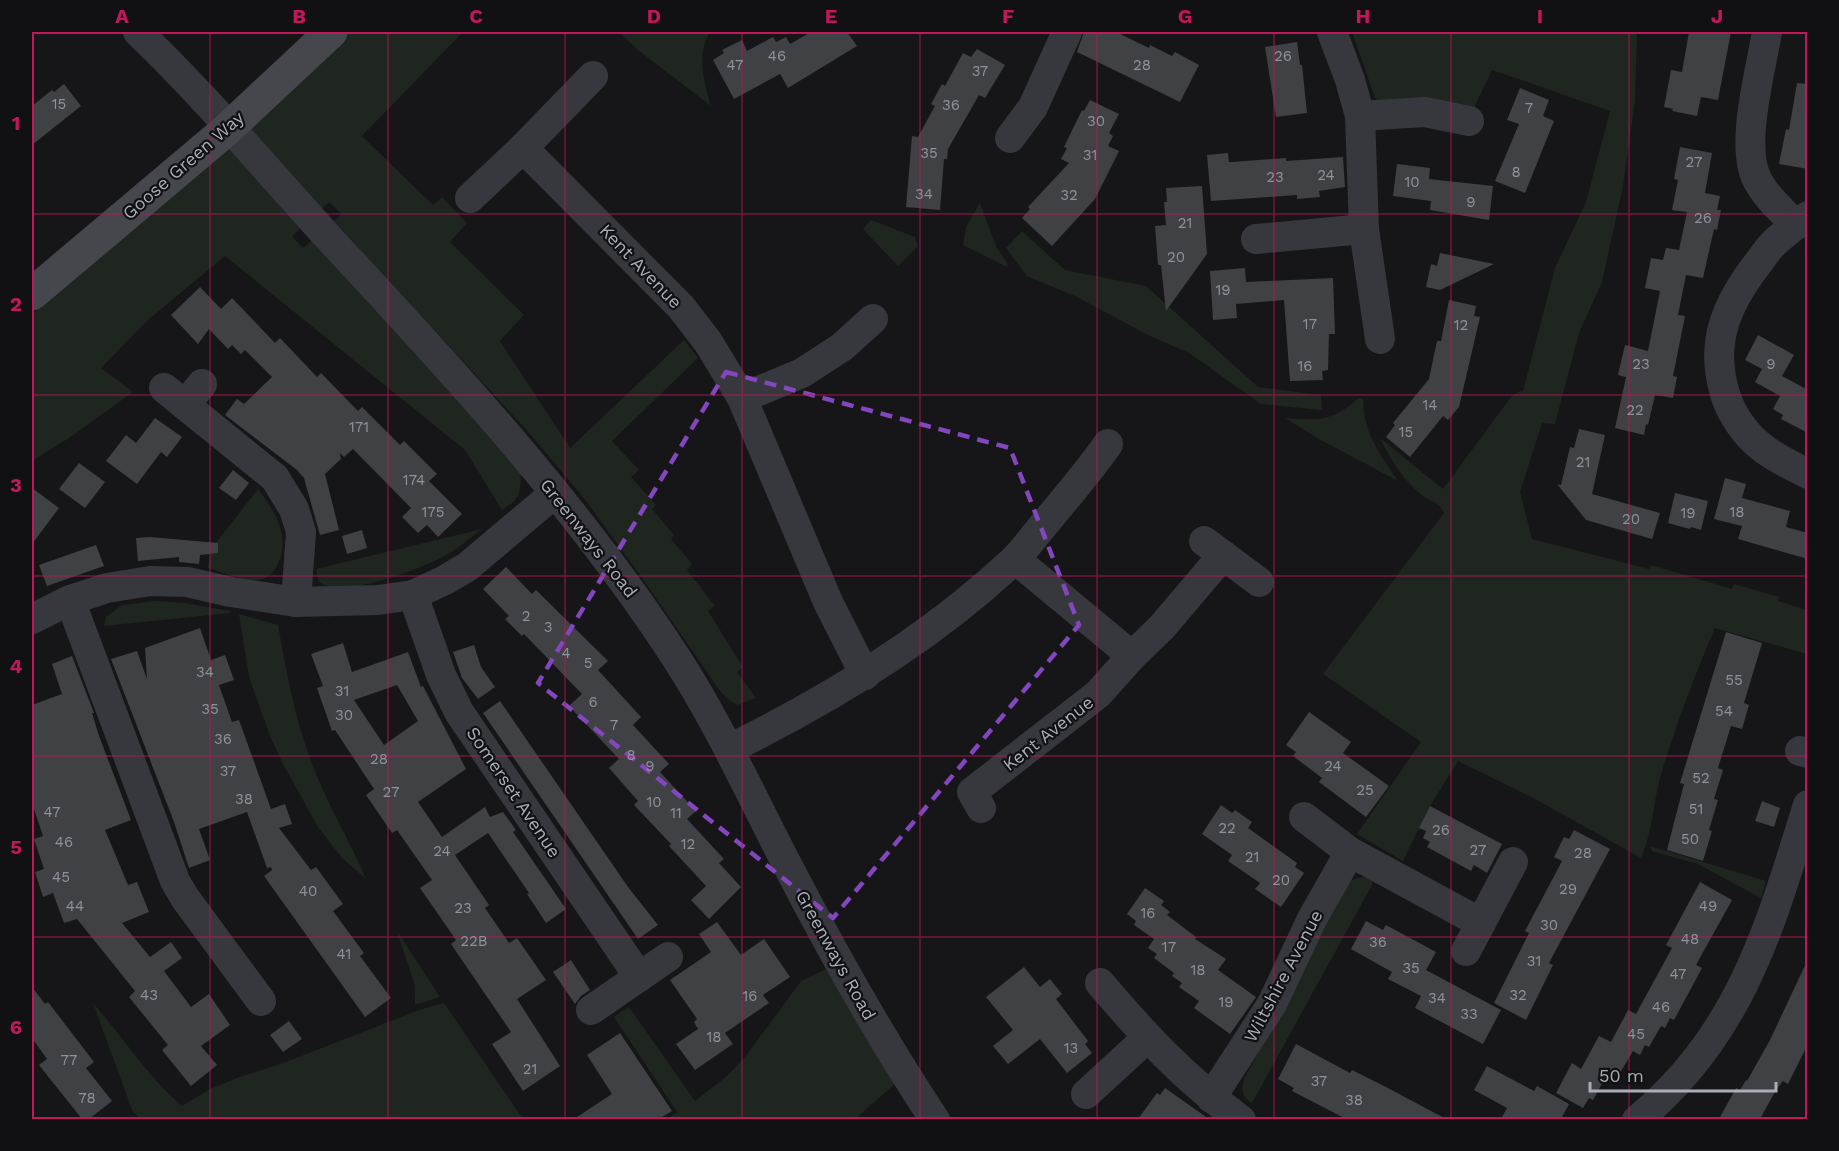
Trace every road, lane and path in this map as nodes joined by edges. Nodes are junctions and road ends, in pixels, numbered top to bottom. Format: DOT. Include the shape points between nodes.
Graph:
graph roads {
  1 [pos="138,32"];
  2 [pos="331,32"];
  3 [pos="1067,32"];
  4 [pos="1332,32"];
  5 [pos="1767,32"];
  6 [pos="593,76"];
  7 [pos="1360,116"];
  8 [pos="1468,121"];
  9 [pos="1010,138"];
  10 [pos="523,148"];
  11 [pos="470,198"];
  12 [pos="1802,221"];
  13 [pos="1364,229"];
  14 [pos="1256,239"];
  15 [pos="32,294"];
  16 [pos="873,319"];
  17 [pos="1380,339"];
  18 [pos="184,392"];
  19 [pos="742,398"];
  20 [pos="1108,444"];
  21 [pos="1808,474"];
  22 [pos="555,493"];
  23 [pos="1015,559"];
  24 [pos="1259,582"];
  25 [pos="413,595"];
  26 [pos="70,600"];
  27 [pos="296,602"];
  28 [pos="32,620"];
  29 [pos="1132,656"];
  30 [pos="864,675"];
  31 [pos="729,749"];
  32 [pos="1808,805"];
  33 [pos="981,808"];
  34 [pos="1304,817"];
  35 [pos="1350,852"];
  36 [pos="1514,862"];
  37 [pos="1481,923"];
  38 [pos="1466,951"];
  39 [pos="668,957"];
  40 [pos="639,977"];
  41 [pos="1100,983"];
  42 [pos="261,1001"];
  43 [pos="591,1010"];
  44 [pos="1148,1038"];
  45 [pos="1086,1094"];
  46 [pos="1211,1098"];
  47 [pos="935,1119"];
  48 [pos="1240,1119"];
  49 [pos="1637,1119"];
  1 -- 22 [label="street, Greenways Road" via="423,340"];
  2 -- 15 [label="main road, Goose Green Way" via="224,132"];
  3 -- 9 [label="street" via="1033,107"];
  4 -- 7 [label="street"];
  5 -- 12 [label="street" via="1750,133 1750,158 1758,182"];
  6 -- 10 [label="street"];
  7 -- 8 [label="street" via="1425,112"];
  7 -- 13 [label="street"];
  10 -- 11 [label="street"];
  10 -- 19 [label="street, Kent Avenue" via="681,307"];
  12 -- 21 [label="street" via="1771,246 1744,281 1721,331 1718,354 1729,406 1744,429 1763,448"];
  13 -- 14 [label="street"];
  13 -- 17 [label="street"];
  16 -- 19 [label="street" via="842,347 802,373"];
  18 -- 27 [label="street" via="275,478 288,497 301,532"];
  19 -- 30 [label="street, Kent Avenue" via="828,602"];
  20 -- 23 [label="street"];
  22 -- 25 [label="street" via="467,567"];
  22 -- 31 [label="street, Greenways Road" via="621,576 671,650"];
  23 -- 29 [label="street"];
  23 -- 30 [label="street" via="944,619"];
  24 -- 29 [label="street, Kent Avenue" via="1214,548 1162,627"];
  25 -- 27 [label="street"];
  25 -- 40 [label="street, Somerset Avenue" via="441,675 459,712"];
  26 -- 27 [label="street" via="107,588 150,581 187,582"];
  26 -- 28 [label="street"];
  26 -- 42 [label="street" via="149,850"];
  29 -- 33 [label="street, Kent Avenue" via="1098,694 972,792"];
  30 -- 31 [label="street"];
  31 -- 47 [label="street, Greenways Road" via="876,1029"];
  32 -- 49 [label="street" via="1768,930 1738,996 1710,1043 1683,1077"];
  34 -- 35 [label="street"];
  35 -- 37 [label="street"];
  35 -- 46 [label="street, Wiltshire Avenue" via="1312,919 1272,1004"];
  36 -- 37 [label="street"];
  37 -- 38 [label="street"];
  39 -- 40 [label="street"];
  40 -- 43 [label="street"];
  41 -- 44 [label="street"];
  44 -- 45 [label="street"];
  44 -- 46 [label="street"];
  46 -- 48 [label="street"];
}
